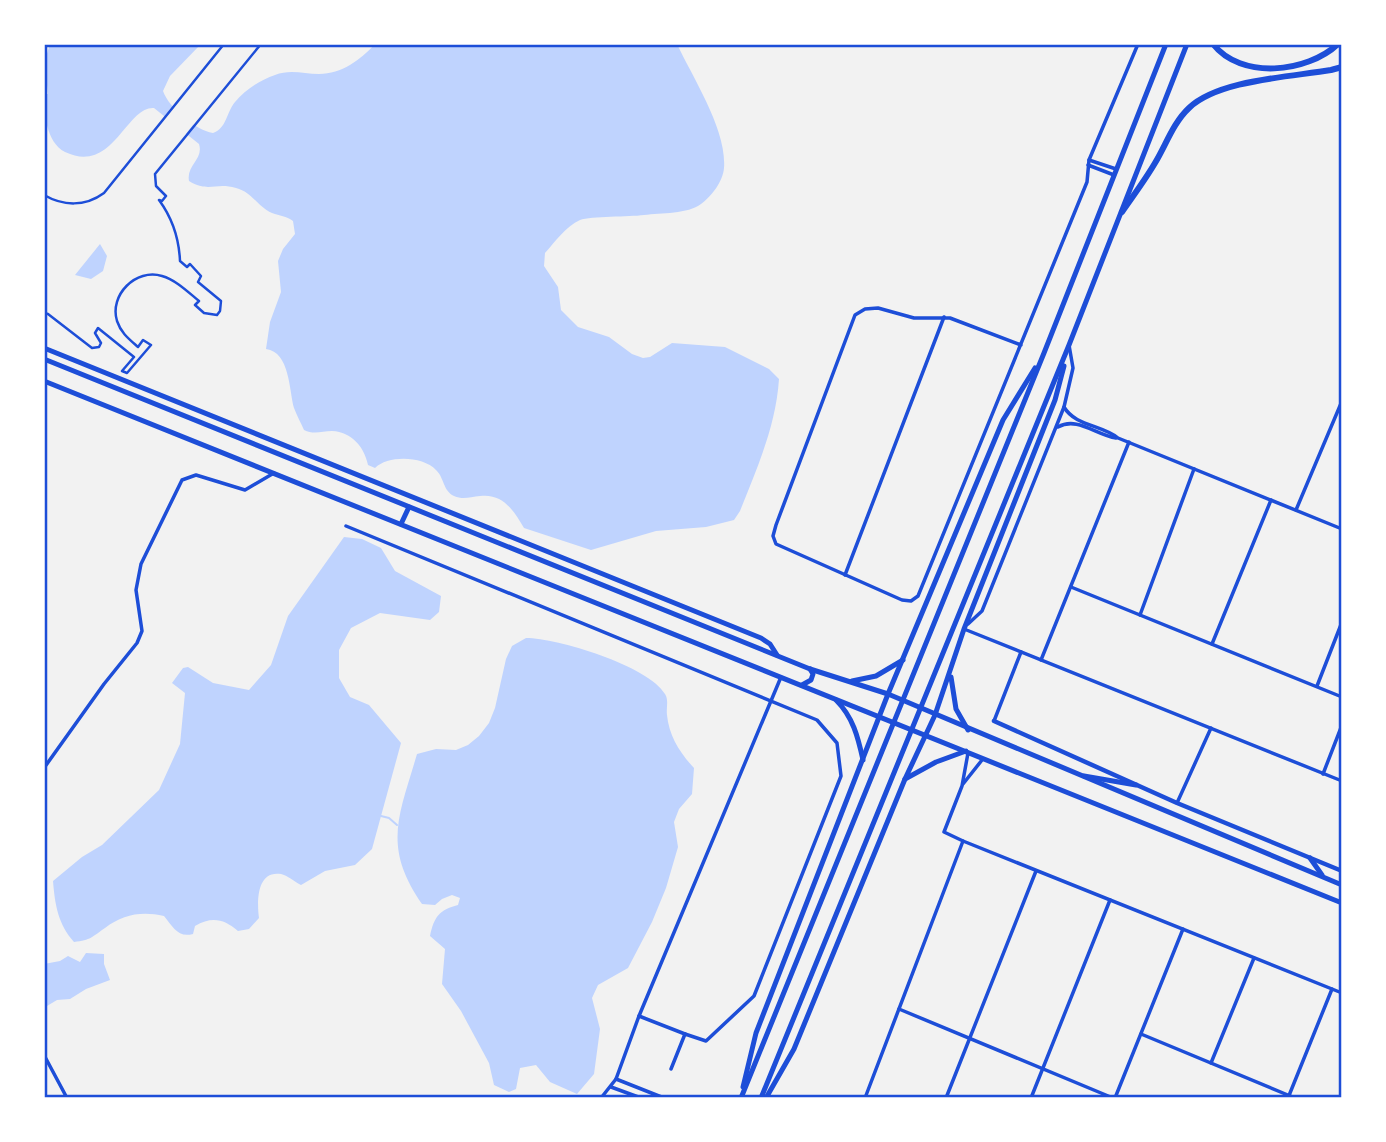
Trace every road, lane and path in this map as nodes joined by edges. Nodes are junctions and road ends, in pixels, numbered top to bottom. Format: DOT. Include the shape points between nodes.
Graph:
graph roads {
  1 [pos="224,44"];
  2 [pos="261,44"];
  3 [pos="1138,44"];
  4 [pos="1166,44"];
  5 [pos="1187,44"];
  6 [pos="1213,44"];
  7 [pos="1338,44"];
  8 [pos="1342,67"];
  9 [pos="1089,163"];
  10 [pos="1115,172"];
  11 [pos="44,195"];
  12 [pos="1122,212"];
  13 [pos="44,313"];
  14 [pos="944,317"];
  15 [pos="1021,345"];
  16 [pos="1069,345"];
  17 [pos="44,348"];
  18 [pos="1044,353"];
  19 [pos="44,359"];
  20 [pos="44,382"];
  21 [pos="1342,401"];
  22 [pos="1064,407"];
  23 [pos="1057,427"];
  24 [pos="1118,438"];
  25 [pos="1129,442"];
  26 [pos="1194,469"];
  27 [pos="274,473"];
  28 [pos="1271,500"];
  29 [pos="409,507"];
  30 [pos="1296,510"];
  31 [pos="401,524"];
  32 [pos="346,526"];
  33 [pos="1342,529"];
  34 [pos="845,575"];
  35 [pos="625,583"];
  36 [pos="605,586"];
  37 [pos="1071,587"];
  38 [pos="1140,615"];
  39 [pos="1342,622"];
  40 [pos="965,627"];
  41 [pos="1212,644"];
  42 [pos="1021,652"];
  43 [pos="777,656"];
  44 [pos="903,660"];
  45 [pos="1041,660"];
  46 [pos="810,668"];
  47 [pos="950,672"];
  48 [pos="781,677"];
  49 [pos="843,680"];
  50 [pos="802,685"];
  51 [pos="1317,686"];
  52 [pos="888,694"];
  53 [pos="1342,697"];
  54 [pos="834,698"];
  55 [pos="772,703"];
  56 [pos="934,715"];
  57 [pos="880,716"];
  58 [pos="994,721"];
  59 [pos="1342,725"];
  60 [pos="1211,728"];
  61 [pos="968,730"];
  62 [pos="926,734"];
  63 [pos="967,751"];
  64 [pos="984,757"];
  65 [pos="863,761"];
  66 [pos="44,768"];
  67 [pos="1323,774"];
  68 [pos="1077,775"];
  69 [pos="905,779"];
  70 [pos="1342,781"];
  71 [pos="1136,785"];
  72 [pos="962,786"];
  73 [pos="1177,803"];
  74 [pos="963,841"];
  75 [pos="1310,858"];
  76 [pos="1036,871"];
  77 [pos="1342,871"];
  78 [pos="1324,878"];
  79 [pos="1342,885"];
  80 [pos="1110,900"];
  81 [pos="1342,903"];
  82 [pos="1182,929"];
  83 [pos="1254,958"];
  84 [pos="1332,989"];
  85 [pos="1342,993"];
  86 [pos="899,1009"];
  87 [pos="639,1016"];
  88 [pos="685,1034"];
  89 [pos="1141,1034"];
  90 [pos="969,1038"];
  91 [pos="44,1055"];
  92 [pos="1211,1063"];
  93 [pos="671,1069"];
  94 [pos="1043,1069"];
  95 [pos="616,1079"];
  96 [pos="611,1087"];
  97 [pos="1288,1097"];
  98 [pos="67,1098"];
  99 [pos="601,1098"];
  100 [pos="641,1098"];
  101 [pos="664,1098"];
  102 [pos="741,1098"];
  103 [pos="763,1098"];
  104 [pos="865,1098"];
  105 [pos="946,1098"];
  106 [pos="1031,1098"];
  107 [pos="1114,1098"];
  108 [pos="1296,1098"];
  1 -- 11 [label="street" via="104,193 76,204"];
  2 -- 13 [label="street" via="155,174 156,186 166,196 159,200 173,223 180,261 200,272 198,282 221,301 217,315 204,313 195,305 199,301 163,276 148,275 129,283 118,299 117,321 125,337 138,346 143,340 151,345 127,373 122,372 134,357 98,328 95,333 101,343 92,348"];
  3 -- 9 [label="street"];
  4 -- 10 [label="main road"];
  5 -- 12 [label="main road"];
  6 -- 7 [label="highway" via="1235,63 1262,68 1320,58"];
  8 -- 12 [label="highway" via="1207,94 1187,109 1173,128"];
  9 -- 10 [label="street"];
  9 -- 15 [label="street" via="1087,182"];
  10 -- 18 [label="main road"];
  12 -- 16 [label="main road"];
  14 -- 15 [label="street"];
  14 -- 34 [label="street"];
  14 -- 34 [label="street" via="914,318 878,307 860,311 850,327 773,536 776,544"];
  15 -- 34 [label="street" via="918,596 902,600"];
  16 -- 22 [label="street" via="1073,368"];
  16 -- 40 [label="main road" via="1055,400"];
  16 -- 103 [label="main road"];
  17 -- 35 [label="main road"];
  18 -- 44 [label="main road" via="1003,420"];
  18 -- 102 [label="main road"];
  19 -- 29 [label="main road"];
  20 -- 27 [label="main road"];
  21 -- 30 [label="street"];
  22 -- 23 [label="street"];
  22 -- 24 [label="street" via="1074,418"];
  23 -- 24 [label="street" via="1072,422"];
  23 -- 40 [label="street" via="982,611"];
  24 -- 25 [label="street"];
  25 -- 26 [label="street"];
  25 -- 37 [label="street"];
  26 -- 28 [label="street"];
  26 -- 38 [label="street"];
  27 -- 31 [label="main road"];
  27 -- 66 [label="street" via="245,490 196,475 182,480 141,564 136,590 142,631 137,643"];
  28 -- 30 [label="street"];
  28 -- 41 [label="street"];
  29 -- 31 [label="main road"];
  29 -- 36 [label="main road"];
  30 -- 33 [label="street"];
  31 -- 48 [label="main road"];
  32 -- 55 [label="street"];
  35 -- 36 [label="main road"];
  35 -- 43 [label="main road" via="761,638"];
  36 -- 43 [label="main road"];
  37 -- 38 [label="street"];
  37 -- 45 [label="street"];
  38 -- 41 [label="street"];
  39 -- 51 [label="street"];
  40 -- 42 [label="street"];
  40 -- 47 [label="main road"];
  41 -- 51 [label="street"];
  42 -- 45 [label="street"];
  42 -- 58 [label="street"];
  43 -- 46 [label="main road"];
  44 -- 49 [label="main road" via="865,680"];
  44 -- 52 [label="main road"];
  45 -- 60 [label="street"];
  46 -- 49 [label="main road"];
  46 -- 50 [label="main road" via="811,680"];
  47 -- 56 [label="main road"];
  47 -- 61 [label="main road" via="953,701"];
  48 -- 50 [label="main road"];
  48 -- 55 [label="street"];
  49 -- 52 [label="main road"];
  50 -- 54 [label="main road"];
  51 -- 53 [label="street"];
  52 -- 56 [label="main road"];
  52 -- 57 [label="main road"];
  54 -- 57 [label="main road"];
  54 -- 65 [label="main road" via="855,727"];
  55 -- 87 [label="street"];
  55 -- 88 [label="street" via="817,720 836,743 841,776 754,996 706,1041"];
  56 -- 61 [label="main road"];
  56 -- 62 [label="main road"];
  57 -- 62 [label="main road"];
  57 -- 65 [label="main road"];
  58 -- 71 [label="street"];
  59 -- 67 [label="street"];
  60 -- 67 [label="street"];
  60 -- 73 [label="street"];
  61 -- 68 [label="main road"];
  62 -- 63 [label="main road"];
  62 -- 69 [label="main road"];
  63 -- 64 [label="main road"];
  63 -- 69 [label="main road"];
  63 -- 72 [label="street"];
  64 -- 72 [label="street"];
  64 -- 81 [label="main road"];
  65 -- 102 [label="main road" via="756,1033"];
  67 -- 70 [label="street"];
  68 -- 71 [label="main road"];
  68 -- 78 [label="main road"];
  69 -- 103 [label="main road" via="794,1049"];
  71 -- 73 [label="street"];
  72 -- 74 [label="street" via="944,832"];
  73 -- 75 [label="street"];
  74 -- 76 [label="street"];
  74 -- 86 [label="street"];
  75 -- 77 [label="street"];
  75 -- 78 [label="main road"];
  76 -- 80 [label="street"];
  76 -- 90 [label="street"];
  78 -- 79 [label="main road"];
  80 -- 82 [label="street"];
  80 -- 94 [label="street"];
  82 -- 83 [label="street"];
  82 -- 89 [label="street"];
  83 -- 84 [label="street"];
  83 -- 92 [label="street"];
  84 -- 85 [label="street"];
  84 -- 97 [label="street"];
  86 -- 90 [label="street"];
  86 -- 104 [label="street"];
  87 -- 88 [label="street"];
  87 -- 95 [label="street"];
  88 -- 93 [label="street"];
  89 -- 92 [label="street"];
  89 -- 107 [label="street"];
  90 -- 94 [label="street"];
  90 -- 105 [label="street"];
  91 -- 98 [label="street"];
  92 -- 97 [label="street"];
  94 -- 106 [label="street"];
  94 -- 107 [label="street"];
  95 -- 96 [label="street"];
  95 -- 101 [label="street"];
  96 -- 99 [label="street"];
  96 -- 100 [label="street"];
  97 -- 108 [label="street"];
}
